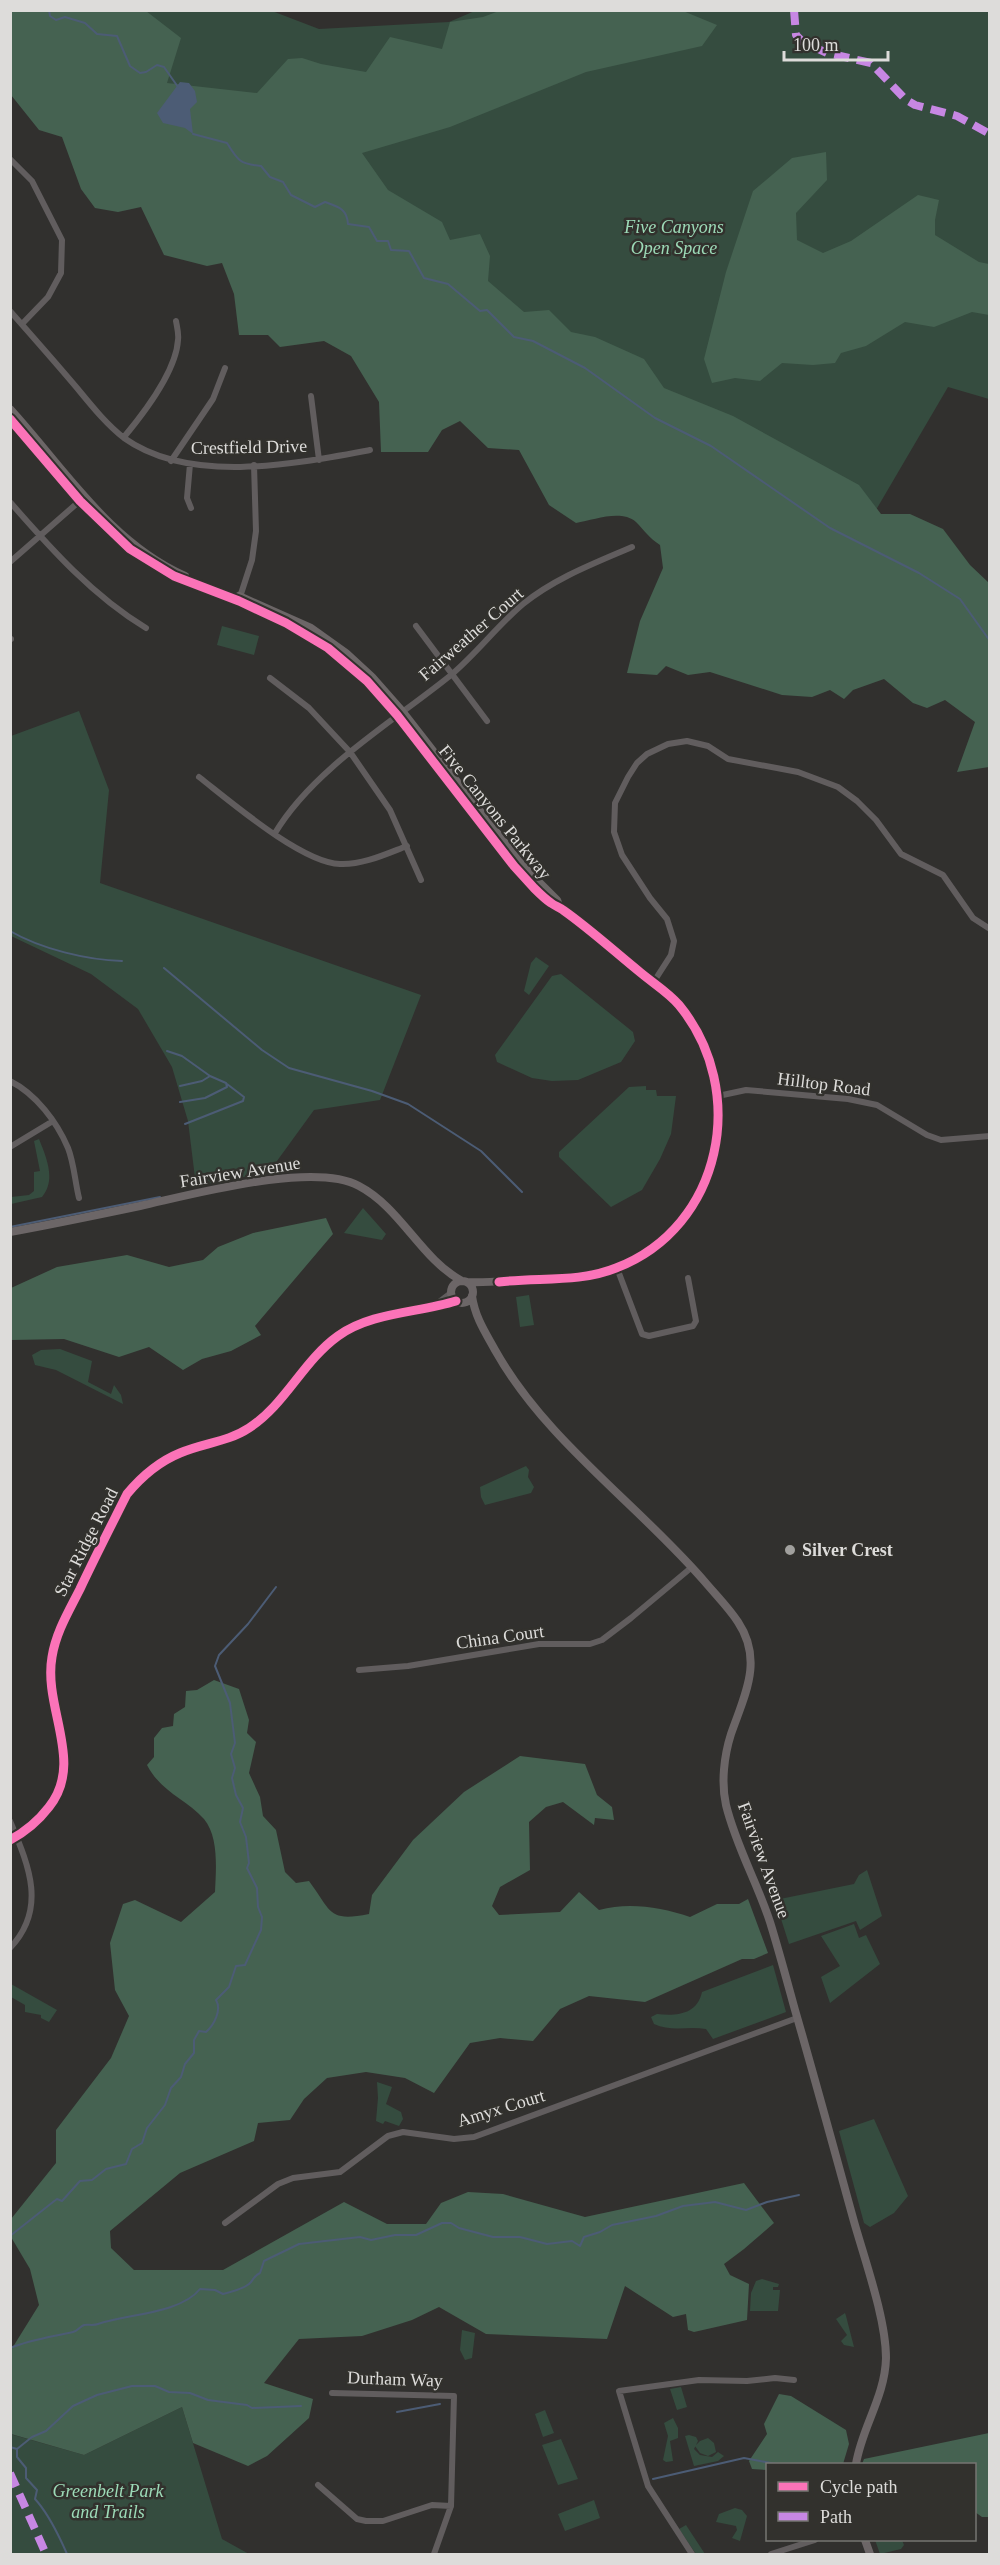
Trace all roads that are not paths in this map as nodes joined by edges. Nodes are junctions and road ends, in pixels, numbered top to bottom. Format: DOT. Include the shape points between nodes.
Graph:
graph roads {
  1 [pos="10,159"];
  2 [pos="10,311"];
  3 [pos="176,321"];
  4 [pos="22,324"];
  5 [pos="225,368"];
  6 [pos="311,396"];
  7 [pos="10,409"];
  8 [pos="10,419"];
  9 [pos="124,437"];
  10 [pos="370,450"];
  11 [pos="319,460"];
  12 [pos="171,461"];
  13 [pos="190,464"];
  14 [pos="254,465"];
  15 [pos="83,498"];
  16 [pos="10,502"];
  17 [pos="191,508"];
  18 [pos="40,535"];
  19 [pos="632,547"];
  20 [pos="10,562"];
  21 [pos="240,599"];
  22 [pos="416,627"];
  23 [pos="146,628"];
  24 [pos="451,675"];
  25 [pos="270,678"];
  26 [pos="400,713"];
  27 [pos="488,722"];
  28 [pos="350,752"];
  29 [pos="199,777"];
  30 [pos="275,833"];
  31 [pos="407,846"];
  32 [pos="421,880"];
  33 [pos="990,929"];
  34 [pos="653,982"];
  35 [pos="10,1081"];
  36 [pos="718,1096"];
  37 [pos="53,1121"];
  38 [pos="990,1136"];
  39 [pos="10,1147"];
  40 [pos="79,1198"];
  41 [pos="10,1232"];
  42 [pos="443,1268"];
  43 [pos="617,1268"];
  44 [pos="688,1278"];
  45 [pos="464,1281"];
  46 [pos="499,1282"];
  47 [pos="472,1295"];
  48 [pos="455,1296"];
  49 [pos="476,1316"];
  50 [pos="692,1567"];
  51 [pos="359,1670"];
  52 [pos="10,1821"];
  53 [pos="14,1838"];
  54 [pos="10,1948"];
  55 [pos="797,2018"];
  56 [pos="225,2223"];
  57 [pos="794,2380"];
  58 [pos="332,2393"];
  59 [pos="856,2463"];
  60 [pos="318,2485"];
  61 [pos="451,2506"];
  62 [pos="812,2541"];
  63 [pos="434,2554"];
  64 [pos="693,2554"];
  65 [pos="771,2554"];
  1 -- 4 [label="street" via="32,181 62,240 61,273 48,297"];
  2 -- 4 [label="street, Crestfield Drive"];
  3 -- 9 [label="street" via="175,358"];
  4 -- 9 [label="street, Crestfield Drive" via="101,417"];
  5 -- 12 [label="street" via="213,399"];
  6 -- 11 [label="street"];
  7 -- 15 [label="main road, Five Canyons Parkway"];
  8 -- 15 [label="main road, Five Canyons Parkway"];
  9 -- 12 [label="street, Crestfield Drive"];
  10 -- 11 [label="street, Crestfield Drive"];
  11 -- 14 [label="street, Crestfield Drive"];
  12 -- 13 [label="street, Crestfield Drive"];
  13 -- 14 [label="street, Crestfield Drive"];
  13 -- 17 [label="street" via="187,498"];
  14 -- 21 [label="street" via="256,531"];
  15 -- 18 [label="street"];
  15 -- 21 [label="main road, Five Canyons Parkway" via="104,525 150,563 174,576"];
  16 -- 18 [label="street"];
  18 -- 20 [label="street"];
  18 -- 23 [label="street" via="93,590"];
  19 -- 24 [label="street, Fairweather Court" via="564,577 523,604"];
  21 -- 26 [label="main road, Five Canyons Parkway" via="284,614 330,641 372,677"];
  22 -- 24 [label="street"];
  24 -- 26 [label="street, Fairweather Court"];
  24 -- 27 [label="street"];
  25 -- 28 [label="street" via="309,708"];
  26 -- 28 [label="street, Fairweather Court"];
  26 -- 34 [label="main road, Five Canyons Parkway" via="561,908"];
  28 -- 30 [label="street, Fairweather Court" via="315,783"];
  28 -- 31 [label="street" via="390,810"];
  29 -- 30 [label="street"];
  30 -- 31 [label="street" via="314,858 340,864 364,861"];
  31 -- 32 [label="street"];
  33 -- 34 [label="street" via="973,918 943,875 901,854 876,820 837,787 798,772 728,759 708,746 687,741 668,744 647,754 637,763 615,803 614,832 622,855 667,919 674,941 671,955"];
  34 -- 36 [label="main road, Five Canyons Parkway" via="678,1004 696,1029 706,1049"];
  35 -- 37 [label="street" via="37,1100"];
  36 -- 38 [label="street, Hilltop Road" via="746,1090 848,1099 877,1105 941,1140"];
  36 -- 43 [label="main road, Five Canyons Parkway" via="719,1125 704,1184 669,1233"];
  37 -- 39 [label="street"];
  37 -- 40 [label="street" via="68,1149"];
  41 -- 42 [label="main road, Fairview Avenue" via="231,1187 323,1178 358,1185 375,1197"];
  42 -- 45 [label="main road, Fairview Avenue"];
  42 -- 48 [label="main road, Fairview Avenue"];
  43 -- 44 [label="street" via="642,1334 649,1336 693,1326 696,1321"];
  43 -- 46 [label="main road, Five Canyons Parkway" via="576,1278"];
  45 -- 46 [label="main road, Five Canyons Parkway"];
  45 -- 47 [label="main road, Fairview Avenue" via="472,1287"];
  45 -- 48 [label="main road" via="456,1282"];
  46 -- 47 [label="main road, Five Canyons Parkway"];
  47 -- 48 [label="main road"];
  47 -- 49 [label="main road, Fairview Avenue"];
  48 -- 49 [label="main road, Fairview Avenue"];
  48 -- 53 [label="street, Star Ridge Road" via="434,1306 368,1321 338,1336 261,1420 233,1437 181,1452 159,1464 126,1494 58,1631 52,1657 51,1688 65,1770 62,1786 40,1818"];
  49 -- 50 [label="main road, Fairview Avenue" via="528,1402"];
  50 -- 51 [label="street, China Court" via="632,1618 590,1644 540,1644 408,1666"];
  50 -- 55 [label="main road, Fairview Avenue" via="738,1621 751,1653 750,1680 726,1754 725,1802 770,1921"];
  52 -- 53 [label="street"];
  53 -- 54 [label="street" via="29,1872 34,1899 24,1929"];
  55 -- 56 [label="street, Amyx Court" via="474,2137 454,2139 403,2132 388,2136 340,2172 293,2178 278,2184"];
  55 -- 59 [label="main road, Fairview Avenue" via="886,2347 883,2388"];
  57 -- 64 [label="street" via="699,2380 619,2391 648,2487"];
  58 -- 61 [label="street, Durham Way" via="454,2396"];
  60 -- 61 [label="street" via="357,2519 366,2521 383,2521 432,2505"];
  61 -- 63 [label="street, Durham Way"];
  62 -- 65 [label="street"];
}
